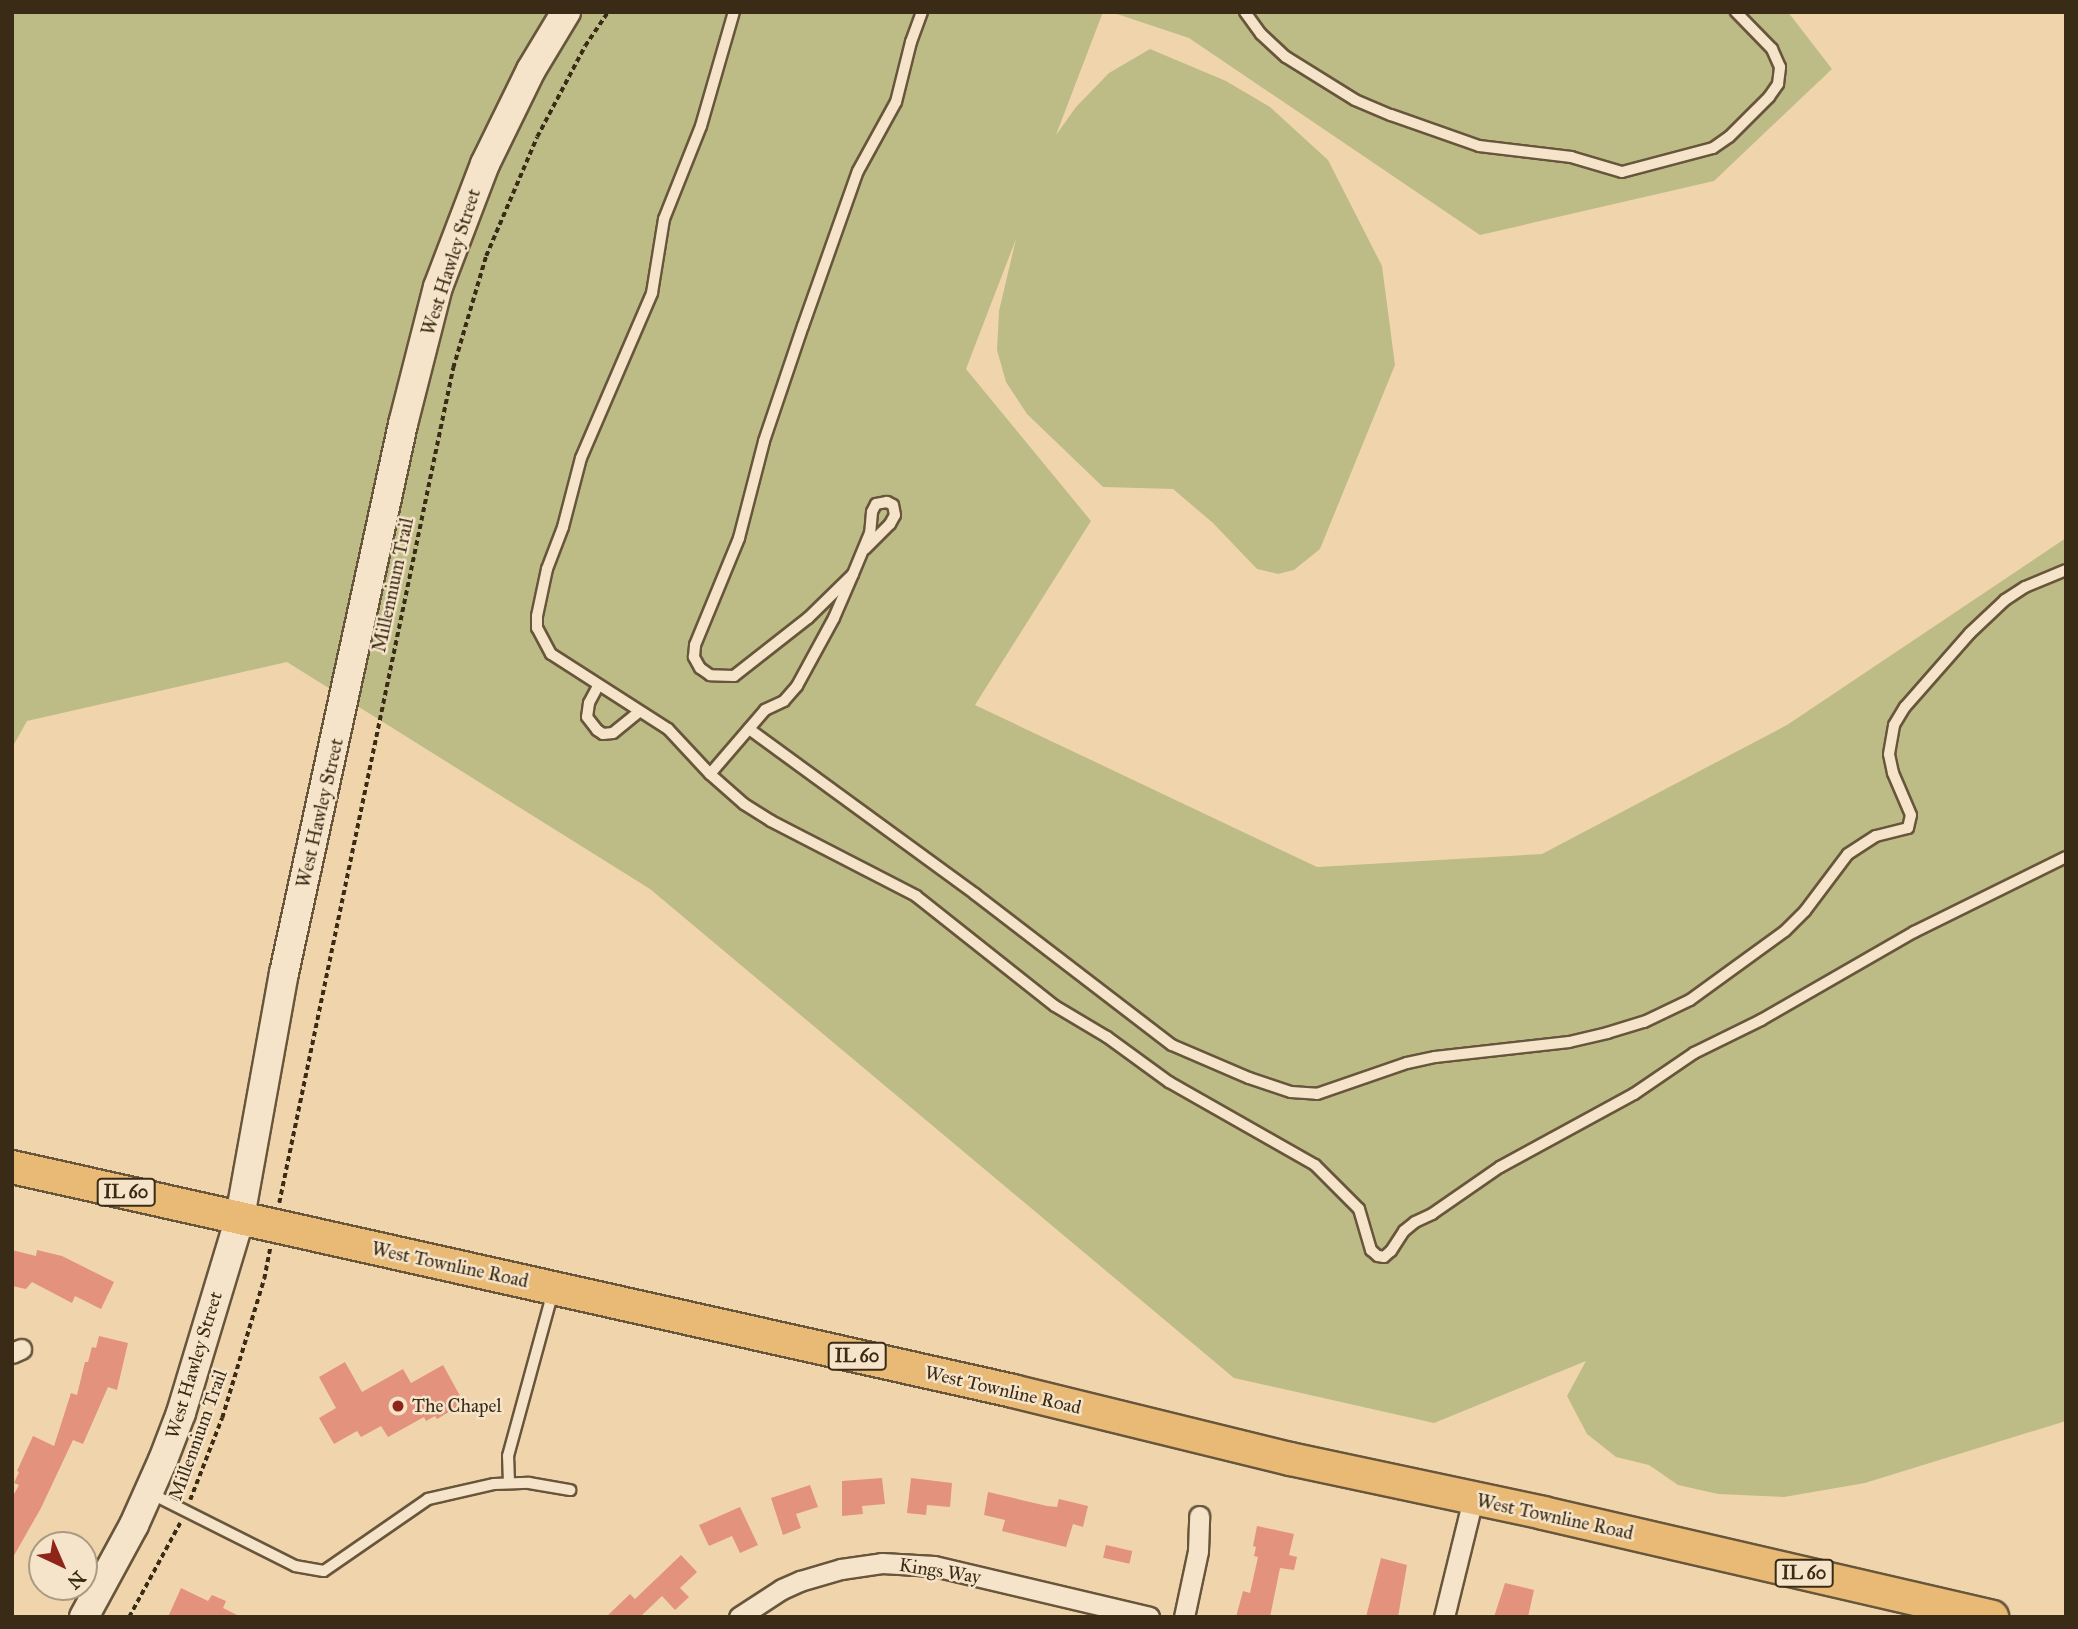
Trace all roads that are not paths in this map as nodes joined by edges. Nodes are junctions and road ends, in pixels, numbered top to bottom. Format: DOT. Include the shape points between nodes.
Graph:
graph roads {
  1 [pos="566,12"];
  2 [pos="734,12"];
  3 [pos="922,12"];
  4 [pos="1245,12"];
  5 [pos="1736,12"];
  6 [pos="864,548"];
  7 [pos="2066,570"];
  8 [pos="853,574"];
  9 [pos="598,686"];
  10 [pos="639,712"];
  11 [pos="749,729"];
  12 [pos="710,774"];
  13 [pos="2066,857"];
  14 [pos="12,1167"];
  15 [pos="240,1217"];
  16 [pos="554,1288"];
  17 [pos="509,1483"];
  18 [pos="570,1490"];
  19 [pos="148,1492"];
  20 [pos="1473,1499"];
  21 [pos="1199,1516"];
  22 [pos="84,1617"];
  23 [pos="739,1617"];
  24 [pos="1149,1617"];
  25 [pos="1184,1617"];
  26 [pos="1444,1617"];
  27 [pos="1993,1617"];
  1 -- 15 [label="street, West Hawley Street" via="531,70 485,164 438,287 403,424 284,973"];
  2 -- 9 [label="lane" via="701,126 664,219 652,293 581,458 540,598 537,628 544,645"];
  3 -- 8 [label="lane" via="896,102 858,171 764,441 739,538 695,645 694,657 700,668 710,675 734,676 808,618"];
  4 -- 5 [label="lane" via="1286,57 1355,100 1479,146 1571,157 1622,172 1713,148 1769,97 1778,84 1780,67 1772,49"];
  6 -- 8 [label="lane"];
  7 -- 11 [label="lane" via="2005,600 1905,707 1894,725 1889,754 1911,815 1908,828 1876,836 1848,854 1785,931 1690,1000 1644,1022 1594,1036 1435,1057 1317,1094 1291,1092 1249,1078 1172,1045"];
  8 -- 11 [label="lane" via="797,686"];
  9 -- 10 [label="lane"];
  9 -- 10 [label="lane" via="587,717 603,734 613,733"];
  10 -- 12 [label="lane" via="668,729"];
  11 -- 12 [label="lane"];
  12 -- 13 [label="lane" via="771,821 916,896 1055,1006 1169,1082 1315,1165 1359,1209 1371,1250 1378,1256 1384,1256 1415,1222 1500,1167 1634,1094 1694,1053 1914,933"];
  14 -- 15 [label="main road, West Townline Road / IL 60"];
  15 -- 16 [label="main road, West Townline Road / IL 60"];
  15 -- 19 [label="street, West Hawley Street" via="181,1413"];
  16 -- 17 [label="lane" via="508,1456"];
  16 -- 20 [label="main road, West Townline Road / IL 60"];
  17 -- 18 [label="lane"];
  17 -- 19 [label="lane" via="428,1499 324,1571 295,1566"];
  19 -- 22 [label="street, West Hawley Street"];
  20 -- 26 [label="street"];
  20 -- 27 [label="main road, West Townline Road / IL 60"];
  21 -- 25 [label="street" via="1198,1551"];
  23 -- 24 [label="street, Kings Way" via="800,1581 882,1563 934,1566"];
}
